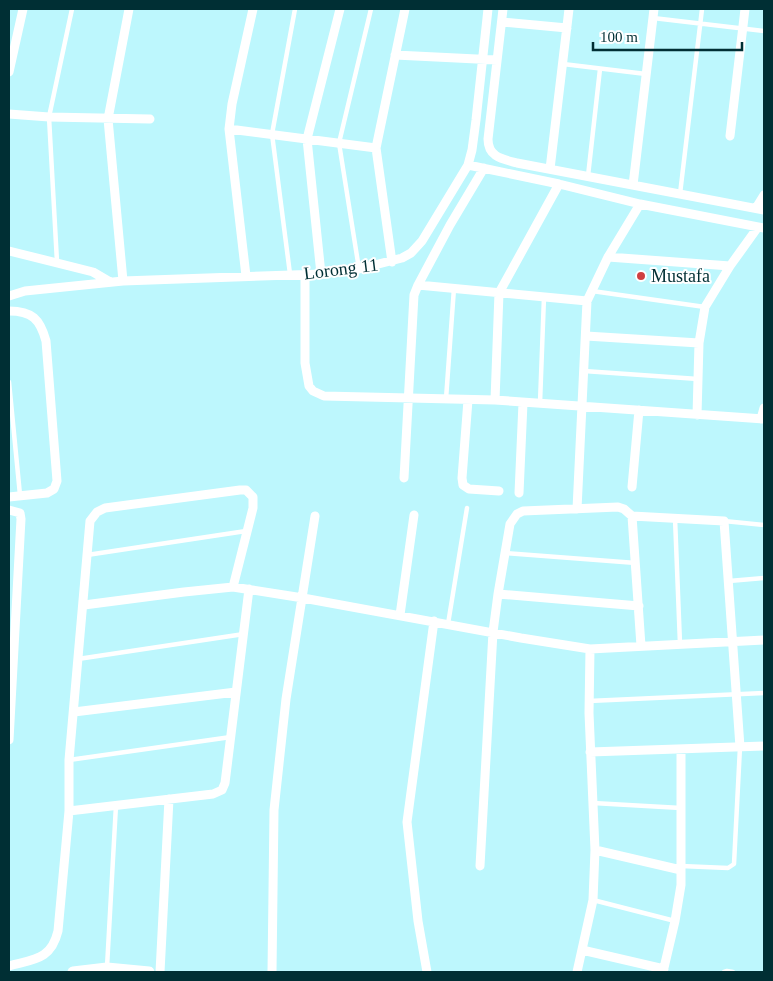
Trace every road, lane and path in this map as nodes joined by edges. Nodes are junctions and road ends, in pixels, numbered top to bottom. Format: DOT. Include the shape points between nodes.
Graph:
graph roads {
  1 [pos="23,9"];
  2 [pos="72,9"];
  3 [pos="130,9"];
  4 [pos="253,9"];
  5 [pos="295,9"];
  6 [pos="340,9"];
  7 [pos="371,9"];
  8 [pos="405,9"];
  9 [pos="488,9"];
  10 [pos="503,9"];
  11 [pos="569,9"];
  12 [pos="702,9"];
  13 [pos="745,9"];
  14 [pos="654,13"];
  15 [pos="502,22"];
  16 [pos="700,24"];
  17 [pos="567,28"];
  18 [pos="743,29"];
  19 [pos="764,31"];
  20 [pos="395,55"];
  21 [pos="498,60"];
  22 [pos="483,61"];
  23 [pos="563,64"];
  24 [pos="600,69"];
  25 [pos="9,72"];
  26 [pos="646,74"];
  27 [pos="9,114"];
  28 [pos="49,117"];
  29 [pos="108,119"];
  30 [pos="150,119"];
  31 [pos="229,129"];
  32 [pos="272,134"];
  33 [pos="730,136"];
  34 [pos="307,139"];
  35 [pos="340,143"];
  36 [pos="376,148"];
  37 [pos="468,165"];
  38 [pos="484,168"];
  39 [pos="550,168"];
  40 [pos="588,176"];
  41 [pos="559,184"];
  42 [pos="633,185"];
  43 [pos="680,194"];
  44 [pos="764,195"];
  45 [pos="640,204"];
  46 [pos="760,209"];
  47 [pos="676,211"];
  48 [pos="761,227"];
  49 [pos="9,251"];
  50 [pos="608,256"];
  51 [pos="392,262"];
  52 [pos="58,264"];
  53 [pos="730,266"];
  54 [pos="359,269"];
  55 [pos="290,274"];
  56 [pos="305,274"];
  57 [pos="321,274"];
  58 [pos="246,276"];
  59 [pos="122,281"];
  60 [pos="110,282"];
  61 [pos="418,284"];
  62 [pos="454,288"];
  63 [pos="592,291"];
  64 [pos="500,293"];
  65 [pos="9,296"];
  66 [pos="544,297"];
  67 [pos="587,301"];
  68 [pos="705,307"];
  69 [pos="9,311"];
  70 [pos="586,336"];
  71 [pos="699,343"];
  72 [pos="584,371"];
  73 [pos="698,379"];
  74 [pos="9,382"];
  75 [pos="408,398"];
  76 [pos="446,399"];
  77 [pos="468,400"];
  78 [pos="495,400"];
  79 [pos="523,402"];
  80 [pos="540,403"];
  81 [pos="583,405"];
  82 [pos="764,408"];
  83 [pos="639,410"];
  84 [pos="697,415"];
  85 [pos="762,419"];
  86 [pos="404,478"];
  87 [pos="632,486"];
  88 [pos="499,491"];
  89 [pos="520,493"];
  90 [pos="20,495"];
  91 [pos="9,497"];
  92 [pos="467,508"];
  93 [pos="576,509"];
  94 [pos="9,510"];
  95 [pos="414,515"];
  96 [pos="315,516"];
  97 [pos="632,516"];
  98 [pos="675,518"];
  99 [pos="724,521"];
  100 [pos="764,525"];
  101 [pos="246,531"];
  102 [pos="504,553"];
  103 [pos="87,554"];
  104 [pos="636,563"];
  105 [pos="13,574"];
  106 [pos="764,578"];
  107 [pos="729,581"];
  108 [pos="233,587"];
  109 [pos="249,589"];
  110 [pos="498,594"];
  111 [pos="303,598"];
  112 [pos="84,605"];
  113 [pos="639,606"];
  114 [pos="400,615"];
  115 [pos="434,621"];
  116 [pos="11,623"];
  117 [pos="448,624"];
  118 [pos="494,632"];
  119 [pos="244,634"];
  120 [pos="764,640"];
  121 [pos="733,641"];
  122 [pos="680,644"];
  123 [pos="641,646"];
  124 [pos="590,649"];
  125 [pos="78,659"];
  126 [pos="236,692"];
  127 [pos="764,693"];
  128 [pos="737,694"];
  129 [pos="589,701"];
  130 [pos="74,712"];
  131 [pos="231,737"];
  132 [pos="9,740"];
  133 [pos="740,746"];
  134 [pos="764,746"];
  135 [pos="681,749"];
  136 [pos="590,752"];
  137 [pos="70,760"];
  138 [pos="169,799"];
  139 [pos="592,803"];
  140 [pos="116,805"];
  141 [pos="681,808"];
  142 [pos="69,811"];
  143 [pos="595,850"];
  144 [pos="480,866"];
  145 [pos="681,868"];
  146 [pos="593,900"];
  147 [pos="675,921"];
  148 [pos="582,950"];
  149 [pos="9,966"];
  150 [pos="107,968"];
  151 [pos="663,970"];
  152 [pos="73,972"];
  153 [pos="149,972"];
  154 [pos="160,972"];
  155 [pos="272,972"];
  156 [pos="427,972"];
  157 [pos="577,972"];
  158 [pos="724,972"];
  159 [pos="733,972"];
  1 -- 25 [label="street"];
  2 -- 28 [label="lane"];
  3 -- 29 [label="street"];
  4 -- 31 [label="street"];
  5 -- 32 [label="lane"];
  6 -- 34 [label="street"];
  7 -- 35 [label="lane"];
  8 -- 20 [label="street"];
  9 -- 22 [label="street, Lorong 11"];
  10 -- 15 [label="street"];
  11 -- 17 [label="street"];
  12 -- 16 [label="lane"];
  13 -- 18 [label="street"];
  14 -- 16 [label="lane"];
  14 -- 26 [label="street"];
  15 -- 17 [label="street"];
  15 -- 21 [label="street"];
  16 -- 18 [label="lane"];
  16 -- 43 [label="lane"];
  17 -- 23 [label="street"];
  18 -- 19 [label="lane"];
  18 -- 33 [label="street"];
  20 -- 22 [label="street"];
  20 -- 36 [label="street"];
  21 -- 22 [label="street"];
  21 -- 39 [label="street" via="488,139 491,153 504,160"];
  22 -- 37 [label="street, Lorong 11"];
  23 -- 24 [label="lane"];
  23 -- 39 [label="street"];
  24 -- 26 [label="lane"];
  24 -- 40 [label="lane"];
  26 -- 42 [label="street"];
  27 -- 28 [label="street"];
  28 -- 29 [label="street"];
  28 -- 52 [label="lane"];
  29 -- 30 [label="street"];
  29 -- 59 [label="street"];
  31 -- 32 [label="street"];
  31 -- 58 [label="street"];
  32 -- 34 [label="street"];
  32 -- 55 [label="lane"];
  34 -- 35 [label="street"];
  34 -- 57 [label="street"];
  35 -- 36 [label="street"];
  35 -- 54 [label="lane"];
  36 -- 51 [label="street"];
  37 -- 38 [label="street"];
  37 -- 51 [label="street, Lorong 11" via="422,241 411,253"];
  38 -- 41 [label="street"];
  38 -- 61 [label="street"];
  39 -- 40 [label="street"];
  40 -- 42 [label="street"];
  41 -- 45 [label="street"];
  41 -- 64 [label="street"];
  42 -- 43 [label="street"];
  43 -- 46 [label="street"];
  43 -- 47 [label="street"];
  44 -- 46 [label="street"];
  45 -- 47 [label="street"];
  45 -- 50 [label="street"];
  47 -- 48 [label="street"];
  48 -- 53 [label="street"];
  49 -- 52 [label="street"];
  50 -- 53 [label="street"];
  50 -- 63 [label="street"];
  51 -- 54 [label="street, Lorong 11"];
  52 -- 60 [label="street" via="93,272"];
  53 -- 68 [label="street"];
  54 -- 57 [label="street, Lorong 11"];
  55 -- 56 [label="street, Lorong 11"];
  55 -- 58 [label="street, Lorong 11"];
  56 -- 57 [label="street, Lorong 11"];
  56 -- 75 [label="street" via="305,363 313,391 324,396"];
  58 -- 59 [label="street, Lorong 11"];
  59 -- 60 [label="street, Lorong 11"];
  60 -- 65 [label="street, Lorong 11" via="26,291"];
  61 -- 62 [label="street"];
  61 -- 75 [label="street" via="413,306"];
  62 -- 64 [label="street"];
  62 -- 76 [label="lane"];
  63 -- 67 [label="street"];
  63 -- 68 [label="lane"];
  64 -- 66 [label="street"];
  64 -- 78 [label="street"];
  66 -- 67 [label="street"];
  66 -- 80 [label="lane"];
  67 -- 70 [label="street"];
  68 -- 71 [label="street"];
  69 -- 90 [label="street" via="21,311 35,318 46,341 56,481 51,491"];
  70 -- 71 [label="street"];
  70 -- 72 [label="street"];
  71 -- 73 [label="street"];
  72 -- 73 [label="lane"];
  72 -- 81 [label="street"];
  73 -- 84 [label="street"];
  74 -- 90 [label="lane"];
  75 -- 76 [label="street"];
  75 -- 86 [label="street"];
  76 -- 77 [label="street"];
  77 -- 78 [label="street"];
  77 -- 88 [label="street" via="464,485 469,489"];
  78 -- 79 [label="street"];
  79 -- 80 [label="street"];
  79 -- 89 [label="street"];
  80 -- 81 [label="street"];
  81 -- 83 [label="street"];
  81 -- 93 [label="street"];
  82 -- 85 [label="street"];
  83 -- 84 [label="street"];
  83 -- 87 [label="street"];
  84 -- 85 [label="street"];
  90 -- 91 [label="street"];
  92 -- 117 [label="lane"];
  93 -- 97 [label="street" via="618,508"];
  93 -- 102 [label="street" via="522,511 517,514 510,524"];
  94 -- 105 [label="street" via="20,513 21,519"];
  95 -- 114 [label="street"];
  96 -- 111 [label="street"];
  97 -- 98 [label="street"];
  97 -- 104 [label="street"];
  98 -- 99 [label="street"];
  98 -- 122 [label="lane"];
  99 -- 100 [label="lane"];
  99 -- 107 [label="street"];
  101 -- 103 [label="lane"];
  101 -- 103 [label="street" via="254,501 246,490 105,508 90,521"];
  101 -- 108 [label="street"];
  102 -- 104 [label="lane"];
  102 -- 110 [label="street"];
  103 -- 112 [label="street"];
  104 -- 113 [label="street"];
  105 -- 116 [label="street"];
  106 -- 107 [label="lane"];
  107 -- 121 [label="street"];
  108 -- 109 [label="street"];
  108 -- 112 [label="street"];
  109 -- 111 [label="street"];
  109 -- 119 [label="street"];
  110 -- 113 [label="street"];
  110 -- 118 [label="street"];
  111 -- 114 [label="street"];
  111 -- 155 [label="street" via="286,699 274,810"];
  112 -- 125 [label="street"];
  113 -- 123 [label="street"];
  114 -- 115 [label="street"];
  115 -- 117 [label="street"];
  115 -- 156 [label="street" via="407,822"];
  116 -- 132 [label="street"];
  117 -- 118 [label="street"];
  118 -- 124 [label="street"];
  118 -- 144 [label="street"];
  119 -- 125 [label="lane"];
  119 -- 126 [label="street"];
  120 -- 121 [label="street"];
  121 -- 122 [label="street"];
  121 -- 128 [label="street"];
  122 -- 123 [label="street"];
  123 -- 124 [label="street"];
  124 -- 129 [label="street"];
  125 -- 130 [label="street"];
  126 -- 130 [label="street"];
  126 -- 131 [label="street"];
  127 -- 128 [label="lane"];
  128 -- 129 [label="lane"];
  128 -- 133 [label="street"];
  129 -- 136 [label="street"];
  130 -- 137 [label="street"];
  131 -- 137 [label="lane"];
  131 -- 138 [label="street" via="222,790"];
  133 -- 134 [label="street"];
  133 -- 135 [label="street"];
  133 -- 145 [label="lane" via="734,864 728,868"];
  135 -- 136 [label="street"];
  135 -- 141 [label="street"];
  136 -- 139 [label="street"];
  137 -- 142 [label="street"];
  138 -- 140 [label="street"];
  138 -- 154 [label="street"];
  139 -- 141 [label="lane"];
  139 -- 143 [label="street"];
  140 -- 142 [label="street"];
  140 -- 150 [label="lane"];
  141 -- 145 [label="street"];
  142 -- 149 [label="street" via="62,908 56,942 42,957"];
  143 -- 145 [label="street"];
  143 -- 146 [label="street"];
  145 -- 147 [label="street"];
  146 -- 147 [label="lane"];
  146 -- 148 [label="street"];
  147 -- 151 [label="street"];
  148 -- 151 [label="street"];
  148 -- 157 [label="street"];
  150 -- 152 [label="street"];
  150 -- 153 [label="street"];
  158 -- 159 [label="lane"];
}
